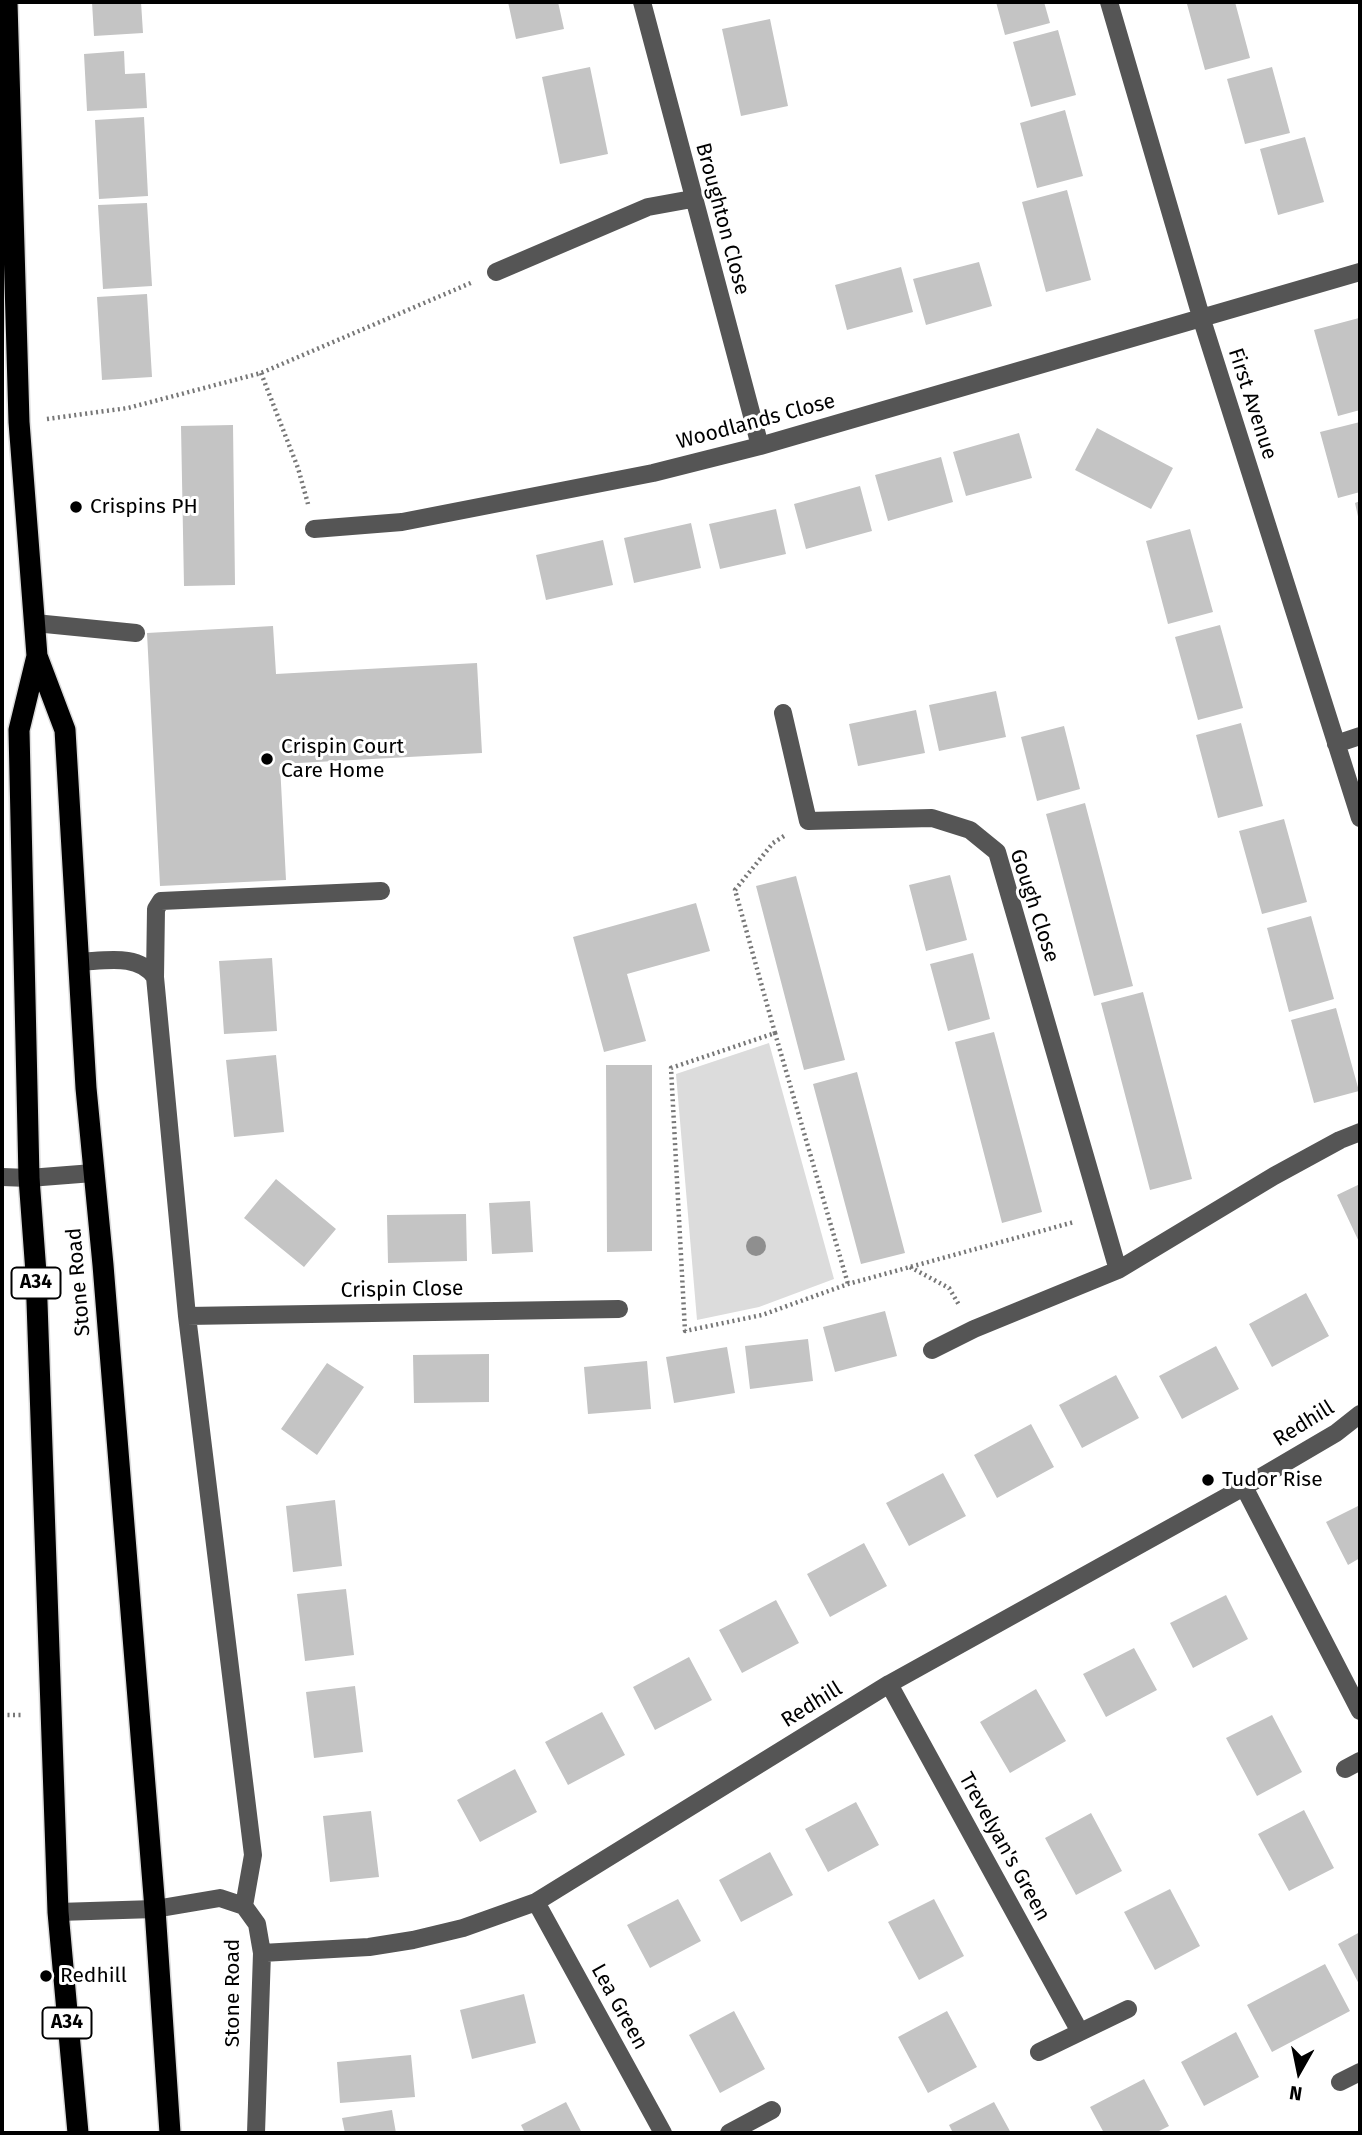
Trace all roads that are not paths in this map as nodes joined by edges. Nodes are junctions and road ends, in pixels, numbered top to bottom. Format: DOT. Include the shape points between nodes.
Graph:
graph roads {
  1 [pos="7,2"];
  2 [pos="642,2"];
  3 [pos="1109,2"];
  4 [pos="6,116"];
  5 [pos="692,198"];
  6 [pos="496,272"];
  7 [pos="1360,272"];
  8 [pos="1202,320"];
  9 [pos="760,446"];
  10 [pos="314,529"];
  11 [pos="35,623"];
  12 [pos="136,633"];
  13 [pos="37,656"];
  14 [pos="783,713"];
  15 [pos="1360,736"];
  16 [pos="1336,744"];
  17 [pos="1360,818"];
  18 [pos="381,891"];
  19 [pos="78,962"];
  20 [pos="155,977"];
  21 [pos="1360,1132"];
  22 [pos="93,1174"];
  23 [pos="2,1177"];
  24 [pos="29,1178"];
  25 [pos="1118,1270"];
  26 [pos="619,1308"];
  27 [pos="187,1316"];
  28 [pos="932,1350"];
  29 [pos="1360,1414"];
  30 [pos="1244,1487"];
  31 [pos="889,1684"];
  32 [pos="1360,1711"];
  33 [pos="536,1902"];
  34 [pos="244,1906"];
  35 [pos="155,1909"];
  36 [pos="58,1912"];
  37 [pos="262,1953"];
  38 [pos="1128,2009"];
  39 [pos="1080,2032"];
  40 [pos="1039,2052"];
  41 [pos="1360,2071"];
  42 [pos="1340,2082"];
  43 [pos="772,2110"];
  44 [pos="78,2133"];
  45 [pos="170,2133"];
  46 [pos="256,2133"];
  47 [pos="663,2133"];
  48 [pos="729,2133"];
  1 -- 4 [label="highway, Stone Road / A34"];
  2 -- 5 [label="street, Broughton Close"];
  3 -- 8 [label="street, First Avenue"];
  4 -- 11 [label="highway, Stone Road / A34" via="19,422"];
  5 -- 6 [label="street" via="648,207"];
  5 -- 9 [label="street, Broughton Close"];
  7 -- 8 [label="street, Woodlands Close"];
  8 -- 9 [label="street, Woodlands Close"];
  8 -- 16 [label="street, First Avenue"];
  9 -- 10 [label="street, Woodlands Close" via="653,473 402,522"];
  11 -- 12 [label="street"];
  11 -- 13 [label="highway, Stone Road / A34"];
  13 -- 19 [label="highway, Stone Road / A34" via="65,730"];
  13 -- 24 [label="highway, Stone Road / A34" via="19,730"];
  14 -- 25 [label="street, Gough Close" via="808,821 932,818 970,830 997,852"];
  15 -- 16 [label="street"];
  16 -- 17 [label="street, First Avenue"];
  18 -- 20 [label="street" via="161,901 156,909"];
  19 -- 20 [label="street" via="135,961"];
  19 -- 22 [label="highway, Stone Road / A34"];
  20 -- 27 [label="street"];
  21 -- 25 [label="street" via="1274,1176"];
  22 -- 24 [label="street"];
  22 -- 35 [label="highway, Stone Road / A34"];
  23 -- 24 [label="street"];
  24 -- 36 [label="highway, Stone Road / A34"];
  25 -- 28 [label="street"];
  26 -- 27 [label="street, Crispin Close"];
  27 -- 34 [label="street" via="253,1855"];
  29 -- 30 [label="street, Redhill"];
  30 -- 31 [label="street, Redhill"];
  30 -- 32 [label="street"];
  31 -- 33 [label="street, Redhill"];
  31 -- 39 [label="street, Trevelyan's Green"];
  33 -- 37 [label="street, Redhill" via="413,1940"];
  33 -- 47 [label="street, Lea Green"];
  34 -- 35 [label="street" via="220,1898"];
  34 -- 37 [label="street, Stone Road" via="257,1924"];
  35 -- 36 [label="street"];
  35 -- 45 [label="highway, Stone Road / A34"];
  36 -- 44 [label="highway, Stone Road / A34"];
  37 -- 46 [label="street, Stone Road"];
  38 -- 39 [label="street"];
  39 -- 40 [label="street"];
  41 -- 42 [label="street"];
  43 -- 48 [label="street"];
}
